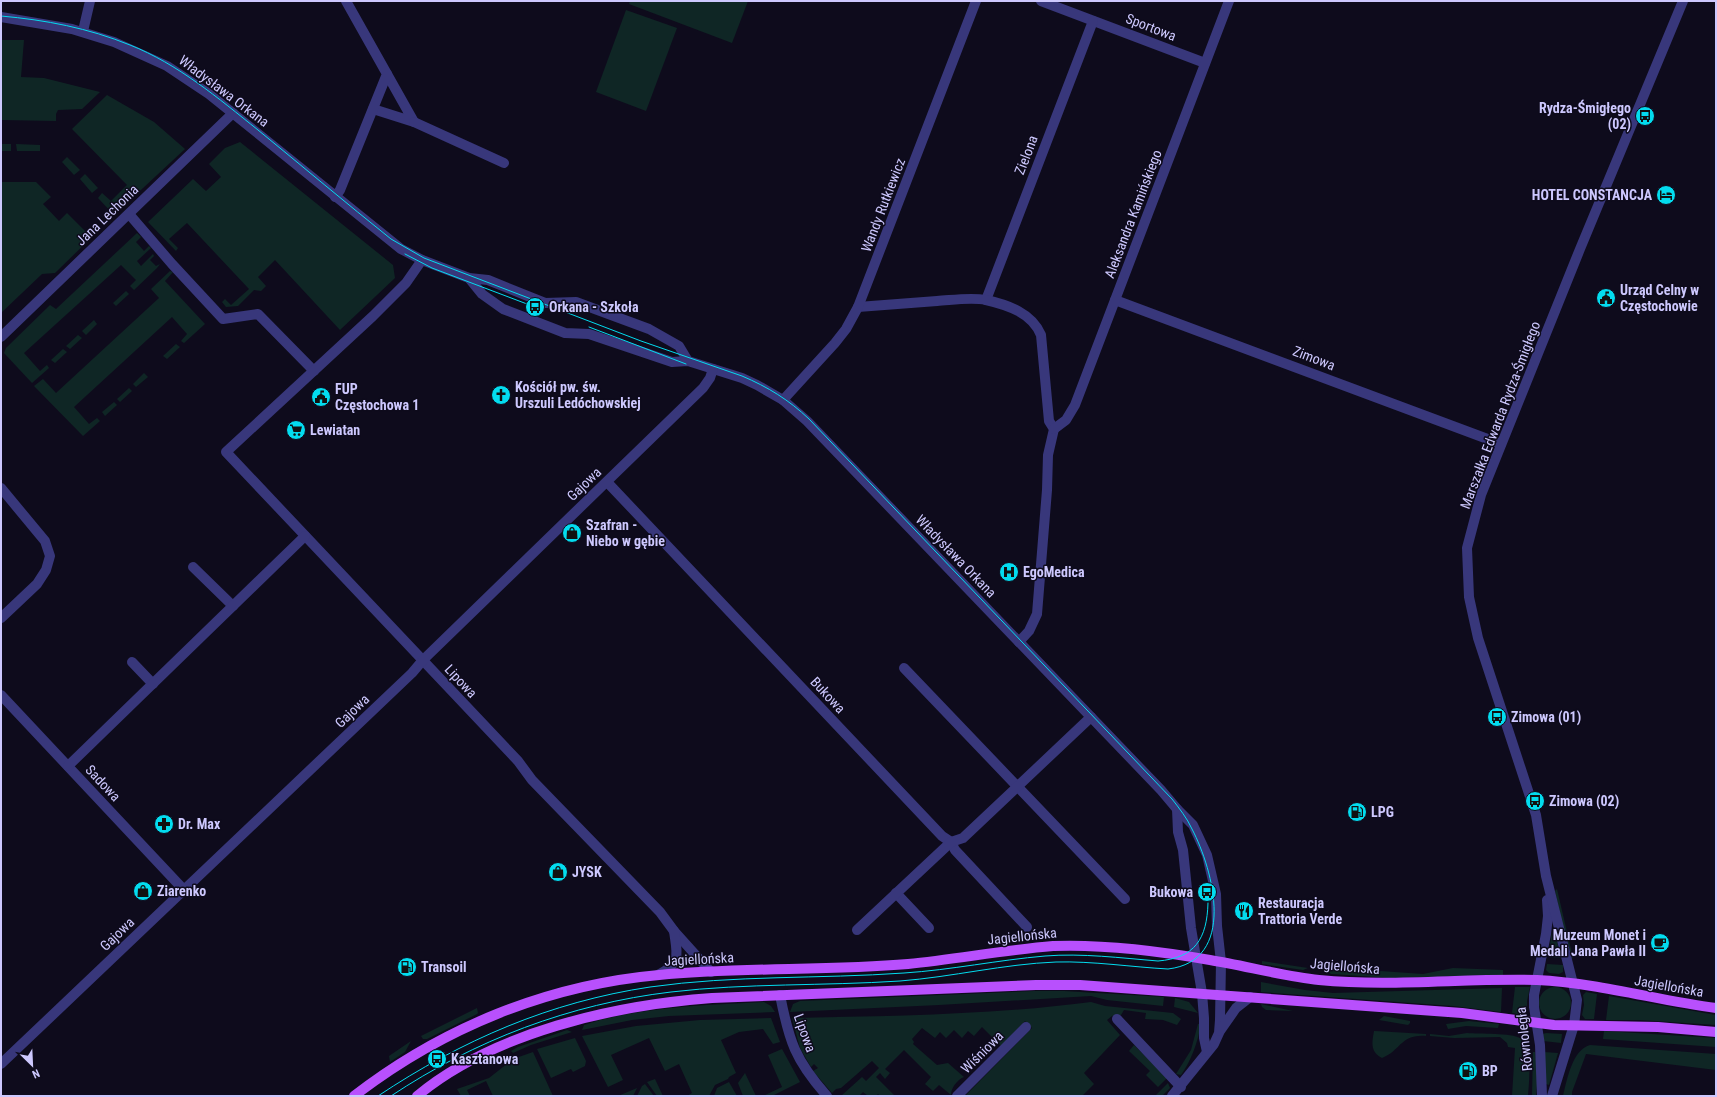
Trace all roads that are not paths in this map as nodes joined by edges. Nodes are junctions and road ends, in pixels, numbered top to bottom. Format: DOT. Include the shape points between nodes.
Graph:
graph roads {
  1 [pos="90,1"];
  2 [pos="346,1"];
  3 [pos="976,1"];
  4 [pos="1041,1"];
  5 [pos="1228,1"];
  6 [pos="1683,1"];
  7 [pos="2,19"];
  8 [pos="1093,21"];
  9 [pos="84,27"];
  10 [pos="1205,63"];
  11 [pos="387,74"];
  12 [pos="373,109"];
  13 [pos="233,113"];
  14 [pos="414,122"];
  15 [pos="504,163"];
  16 [pos="337,193"];
  17 [pos="129,214"];
  18 [pos="422,260"];
  19 [pos="468,278"];
  20 [pos="986,300"];
  21 [pos="1115,300"];
  22 [pos="858,307"];
  23 [pos="1,337"];
  24 [pos="688,361"];
  25 [pos="713,369"];
  26 [pos="314,371"];
  27 [pos="782,400"];
  28 [pos="1054,430"];
  29 [pos="1501,444"];
  30 [pos="607,482"];
  31 [pos="1,488"];
  32 [pos="305,536"];
  33 [pos="193,567"];
  34 [pos="233,606"];
  35 [pos="1,618"];
  36 [pos="1019,642"];
  37 [pos="423,660"];
  38 [pos="132,662"];
  39 [pos="904,668"];
  40 [pos="153,684"];
  41 [pos="1,695"];
  42 [pos="1091,717"];
  43 [pos="68,766"];
  44 [pos="1017,787"];
  45 [pos="1177,809"];
  46 [pos="951,842"];
  47 [pos="1546,876"];
  48 [pos="184,890"];
  49 [pos="896,893"];
  50 [pos="1126,899"];
  51 [pos="1027,927"];
  52 [pos="929,928"];
  53 [pos="857,930"];
  54 [pos="674,931"];
  55 [pos="1197,958"];
  56 [pos="1220,962"];
  57 [pos="711,972"];
  58 [pos="658,975"];
  59 [pos="1537,980"];
  60 [pos="1574,984"];
  61 [pos="1202,993"];
  62 [pos="780,995"];
  63 [pos="1221,995"];
  64 [pos="1250,997"];
  65 [pos="1716,1008"];
  66 [pos="1117,1019"];
  67 [pos="1536,1023"];
  68 [pos="1574,1025"];
  69 [pos="1026,1027"];
  70 [pos="1716,1032"];
  71 [pos="1219,1033"];
  72 [pos="1207,1052"];
  73 [pos="1,1064"];
  74 [pos="1181,1087"];
  75 [pos="354,1096"];
  76 [pos="417,1096"];
  77 [pos="827,1096"];
  78 [pos="958,1096"];
  79 [pos="1172,1096"];
  80 [pos="1542,1096"];
  81 [pos="1552,1096"];
  1 -- 9 [label="street"];
  2 -- 11 [label="street"];
  3 -- 22 [label="street, Wandy Rutkiewicz"];
  4 -- 8 [label="street, Sportowa"];
  5 -- 10 [label="street, Aleksandra Kamińskiego"];
  6 -- 29 [label="street, Marszałka Edwarda Rydza-Śmigłego"];
  7 -- 9 [label="street, Władysława Orkana"];
  8 -- 10 [label="street, Sportowa"];
  8 -- 20 [label="street, Zielona"];
  9 -- 13 [label="street, Władysława Orkana" via="167,66"];
  10 -- 21 [label="street, Aleksandra Kamińskiego"];
  11 -- 12 [label="street"];
  11 -- 14 [label="street"];
  12 -- 14 [label="street"];
  12 -- 16 [label="street"];
  13 -- 16 [label="street, Władysława Orkana"];
  13 -- 17 [label="street, Jana Lechonia"];
  14 -- 15 [label="street"];
  16 -- 18 [label="street, Władysława Orkana" via="400,249"];
  17 -- 23 [label="street, Jana Lechonia"];
  17 -- 26 [label="street" via="223,318 258,314"];
  18 -- 19 [label="street, Władysława Orkana"];
  18 -- 26 [label="street" via="384,305"];
  19 -- 24 [label="street, Władysława Orkana" via="482,294 503,309 565,333 590,334 672,362"];
  19 -- 24 [label="street, Władysława Orkana" via="488,280 545,303 576,302 649,329 679,346"];
  20 -- 22 [label="street" via="967,299"];
  20 -- 28 [label="street" via="1030,318 1038,329 1041,335 1049,421"];
  21 -- 28 [label="street, Aleksandra Kamińskiego" via="1075,405 1066,420"];
  21 -- 29 [label="street, Zimowa"];
  22 -- 27 [label="street, Wandy Rutkiewicz" via="835,344"];
  24 -- 25 [label="street, Władysława Orkana"];
  25 -- 27 [label="street, Władysława Orkana" via="757,385"];
  25 -- 30 [label="street, Gajowa" via="703,388"];
  26 -- 32 [label="street, Lipowa" via="226,452"];
  27 -- 36 [label="street, Władysława Orkana" via="807,421"];
  28 -- 36 [label="street" via="1048,455 1037,614 1029,631"];
  29 -- 47 [label="street, Marszałka Edwarda Rydza-Śmigłego" via="1481,495 1467,548 1468,590 1481,651 1536,815"];
  30 -- 37 [label="street, Gajowa"];
  30 -- 46 [label="street, Bukowa" via="942,836"];
  31 -- 35 [label="street" via="45,541 50,556 46,570 37,584"];
  32 -- 34 [label="street"];
  32 -- 37 [label="street, Lipowa"];
  33 -- 34 [label="street"];
  34 -- 40 [label="street"];
  36 -- 42 [label="street, Władysława Orkana"];
  37 -- 48 [label="street, Gajowa"];
  37 -- 54 [label="street, Lipowa" via="518,761 532,780 660,912"];
  38 -- 40 [label="street"];
  39 -- 44 [label="street"];
  40 -- 43 [label="street"];
  41 -- 43 [label="street, Sadowa"];
  42 -- 44 [label="street"];
  42 -- 45 [label="street, Władysława Orkana"];
  43 -- 48 [label="street, Sadowa"];
  44 -- 46 [label="street" via="963,838"];
  44 -- 50 [label="street"];
  45 -- 55 [label="street" via="1178,832 1183,850 1191,928"];
  45 -- 56 [label="street, Władysława Orkana" via="1193,825 1211,866 1216,894"];
  46 -- 49 [label="street"];
  46 -- 51 [label="street, Bukowa" via="955,850"];
  47 -- 59 [label="street, Marszałka Edwarda Rydza-Śmigłego" via="1548,916"];
  47 -- 60 [label="street, Marszałka Edwarda Rydza-Śmigłego"];
  48 -- 73 [label="street, Gajowa"];
  49 -- 52 [label="street"];
  49 -- 53 [label="street"];
  54 -- 57 [label="street, Lipowa"];
  54 -- 58 [label="street, Lipowa" via="677,960"];
  55 -- 56 [label="main road, Jagiellońska"];
  55 -- 57 [label="main road, Jagiellońska" via="1160,952 1070,945 908,964"];
  55 -- 61 [label="street"];
  56 -- 59 [label="main road, Jagiellońska" via="1317,980 1366,984"];
  56 -- 63 [label="street, Władysława Orkana"];
  57 -- 58 [label="main road, Jagiellońska"];
  58 -- 75 [label="main road, Jagiellońska" via="572,989 490,1016 418,1052 379,1076"];
  59 -- 60 [label="main road, Jagiellońska"];
  59 -- 67 [label="street, Równoległa" via="1534,1008"];
  60 -- 65 [label="main road, Jagiellońska"];
  60 -- 68 [label="street, Marszałka Edwarda Rydza-Śmigłego" via="1577,1000"];
  61 -- 62 [label="main road" via="1080,985 1036,985"];
  61 -- 63 [label="main road"];
  61 -- 72 [label="street"];
  62 -- 76 [label="main road" via="674,1001 572,1021 463,1064 437,1079"];
  62 -- 77 [label="street, Lipowa" via="794,1052 809,1076"];
  63 -- 64 [label="main road"];
  63 -- 71 [label="street, Władysława Orkana"];
  64 -- 67 [label="main road" via="1462,1013"];
  64 -- 71 [label="street" via="1236,1008"];
  66 -- 74 [label="street"];
  67 -- 68 [label="main road"];
  67 -- 80 [label="street, Równoległa" via="1540,1045"];
  68 -- 70 [label="main road" via="1658,1027"];
  68 -- 81 [label="street"];
  69 -- 78 [label="street, Wiśniowa"];
  71 -- 72 [label="street"];
  72 -- 74 [label="street"];
  74 -- 79 [label="street"];
}
